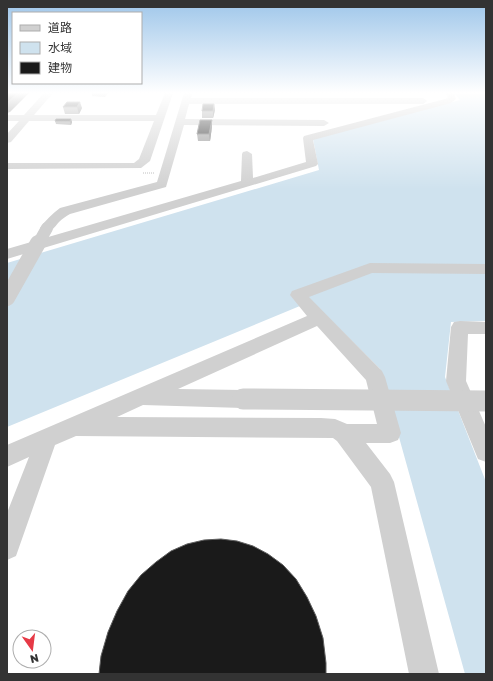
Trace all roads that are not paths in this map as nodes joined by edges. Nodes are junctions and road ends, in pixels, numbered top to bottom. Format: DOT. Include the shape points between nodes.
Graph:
graph roads {
  1 [pos="21,125"];
  2 [pos="157,125"];
  3 [pos="179,125"];
  4 [pos="318,125"];
  5 [pos="7,140"];
  6 [pos="247,154"];
  7 [pos="7,166"];
  8 [pos="247,183"];
  9 [pos="7,254"];
  10 [pos="486,269"];
  11 [pos="7,298"];
  12 [pos="319,318"];
  13 [pos="486,328"];
  14 [pos="139,397"];
  15 [pos="486,401"];
  16 [pos="75,426"];
  17 [pos="345,434"];
  18 [pos="47,438"];
  19 [pos="486,452"];
  20 [pos="7,456"];
  21 [pos="7,547"];
  22 [pos="424,674"];
  1 -- 5 [label="street"];
  2 -- 7 [label="street" via="144,161 137,166"];
  3 -- 11 [label="street, bridge" via="162,184 65,211 47,228"];
  4 -- 8 [label="street" via="308,138 312,164"];
  6 -- 8 [label="street"];
  8 -- 9 [label="street"];
  10 -- 12 [label="street" via="370,268 298,295"];
  12 -- 14 [label="street"];
  12 -- 17 [label="street" via="376,377 390,433"];
  13 -- 19 [label="street" via="460,327 456,381"];
  14 -- 15 [label="street, bridge"];
  14 -- 16 [label="street"];
  16 -- 17 [label="street" via="321,428 335,429"];
  16 -- 18 [label="street"];
  17 -- 22 [label="street" via="382,482"];
  18 -- 20 [label="street"];
  18 -- 21 [label="street"];
}
